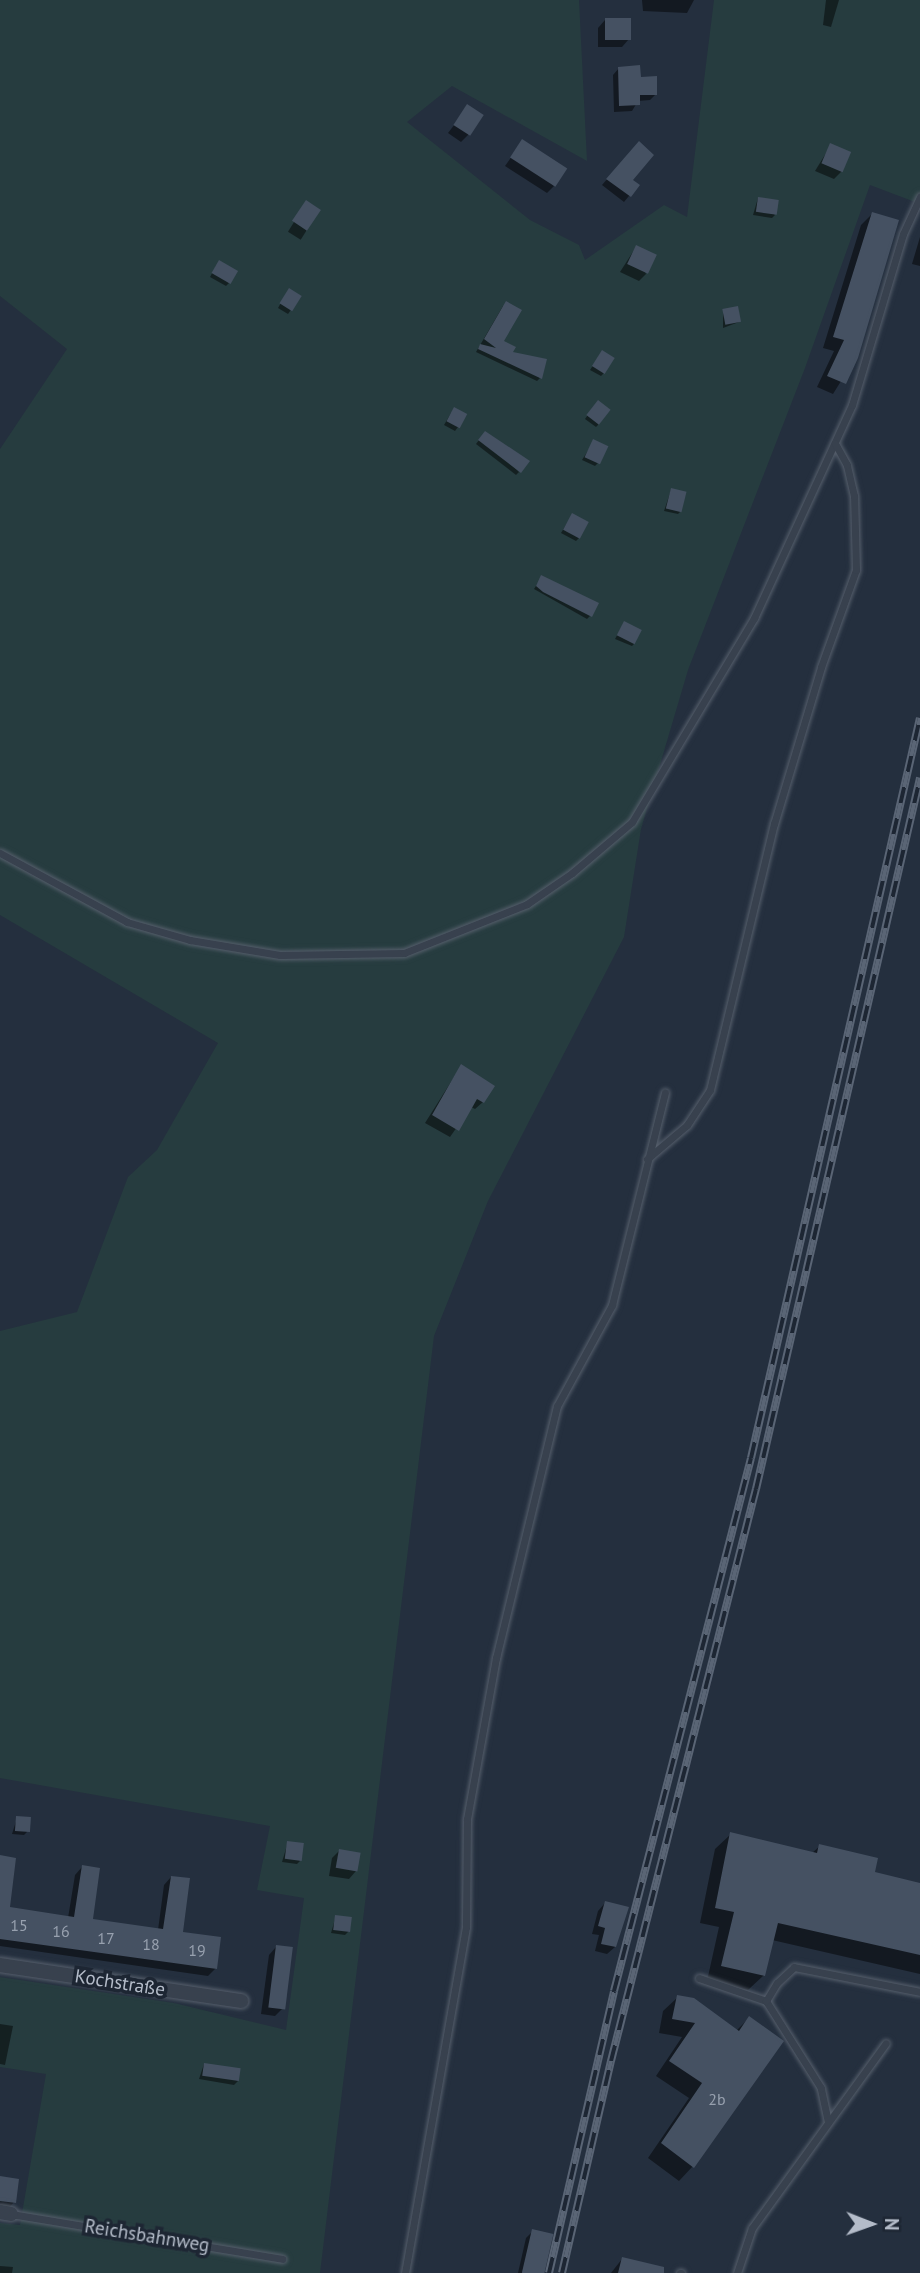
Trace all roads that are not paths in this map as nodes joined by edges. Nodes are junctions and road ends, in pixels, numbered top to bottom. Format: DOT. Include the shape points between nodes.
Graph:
graph roads {
  1 [pos="920,197"];
  2 [pos="835,443"];
  3 [pos="0,853"];
  4 [pos="665,1093"];
  5 [pos="646,1160"];
  6 [pos="0,1965"];
  7 [pos="699,1979"];
  8 [pos="920,1992"];
  9 [pos="241,2001"];
  10 [pos="766,2001"];
  11 [pos="886,2043"];
  12 [pos="828,2122"];
  13 [pos="6,2213"];
  14 [pos="282,2259"];
  15 [pos="405,2273"];
  16 [pos="737,2273"];
  1 -- 2 [label="lane" via="903,234 852,405"];
  2 -- 3 [label="lane" via="754,618 632,822 527,904 404,953 280,955 190,940 127,922"];
  2 -- 5 [label="lane" via="847,465 854,496 856,570 821,667 774,824 710,1090 687,1125"];
  4 -- 5 [label="lane"];
  5 -- 15 [label="lane" via="612,1305 557,1406 496,1658 467,1819 466,1927"];
  6 -- 9 [label="street, Kochstraße"];
  7 -- 10 [label="lane"];
  8 -- 10 [label="lane" via="794,1967"];
  10 -- 12 [label="lane" via="821,2088"];
  11 -- 12 [label="lane"];
  12 -- 16 [label="lane" via="752,2228"];
  13 -- 14 [label="lane, Reichsbahnweg"];
}
